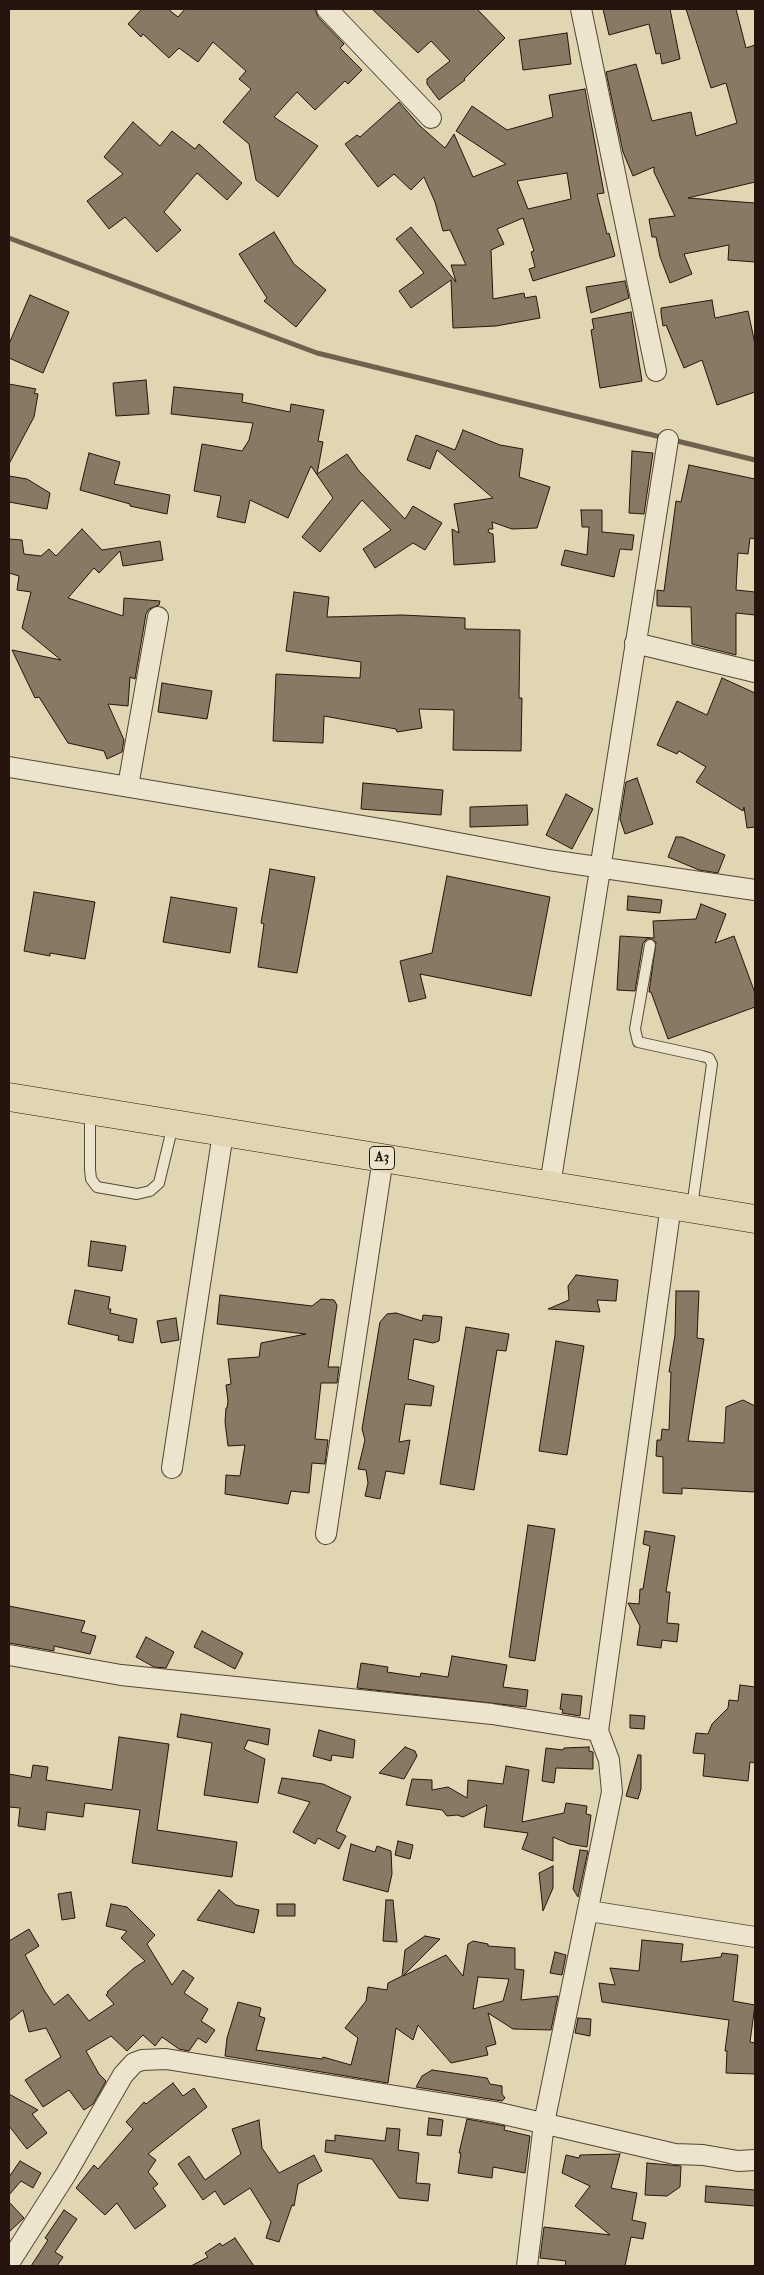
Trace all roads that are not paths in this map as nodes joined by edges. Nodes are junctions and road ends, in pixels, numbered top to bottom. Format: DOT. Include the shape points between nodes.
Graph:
graph roads {
  1 [pos="327,9"];
  2 [pos="581,9"];
  3 [pos="431,118"];
  4 [pos="656,371"];
  5 [pos="668,440"];
  6 [pos="158,617"];
  7 [pos="635,643"];
  8 [pos="755,672"];
  9 [pos="9,767"];
  10 [pos="128,786"];
  11 [pos="599,867"];
  12 [pos="755,890"];
  13 [pos="650,945"];
  14 [pos="9,1097"];
  15 [pos="90,1111"];
  16 [pos="172,1125"];
  17 [pos="223,1133"];
  18 [pos="384,1158"];
  19 [pos="550,1185"];
  20 [pos="681,1207"];
  21 [pos="755,1219"];
  22 [pos="172,1468"];
  23 [pos="326,1534"];
  24 [pos="9,1655"];
  25 [pos="598,1732"];
  26 [pos="589,1911"];
  27 [pos="755,1937"];
  28 [pos="544,2123"];
  29 [pos="755,2160"];
  30 [pos="9,2263"];
  31 [pos="527,2266"];
  1 -- 3 [label="street"];
  2 -- 4 [label="street"];
  5 -- 7 [label="street"];
  6 -- 10 [label="street"];
  7 -- 8 [label="street"];
  7 -- 11 [label="street"];
  9 -- 10 [label="street"];
  10 -- 11 [label="street"];
  11 -- 12 [label="street"];
  11 -- 19 [label="street"];
  13 -- 20 [label="lane" via="635,1029 638,1042 709,1058 712,1064"];
  14 -- 15 [label="highway, A3"];
  15 -- 16 [label="highway, A3"];
  15 -- 16 [label="lane" via="91,1179 96,1187 137,1194 150,1191 159,1183"];
  16 -- 17 [label="highway, A3"];
  17 -- 18 [label="highway, A3"];
  17 -- 22 [label="street"];
  18 -- 19 [label="highway, A3"];
  18 -- 23 [label="street"];
  19 -- 20 [label="highway, A3"];
  20 -- 21 [label="highway, A3"];
  20 -- 25 [label="street"];
  24 -- 25 [label="street" via="122,1675 492,1714"];
  25 -- 26 [label="street" via="609,1760 612,1792"];
  26 -- 27 [label="street"];
  26 -- 28 [label="street"];
  28 -- 29 [label="street" via="675,2154"];
  28 -- 30 [label="street" via="478,2109 166,2059 142,2060 123,2075 66,2174"];
  28 -- 31 [label="street"];
}
